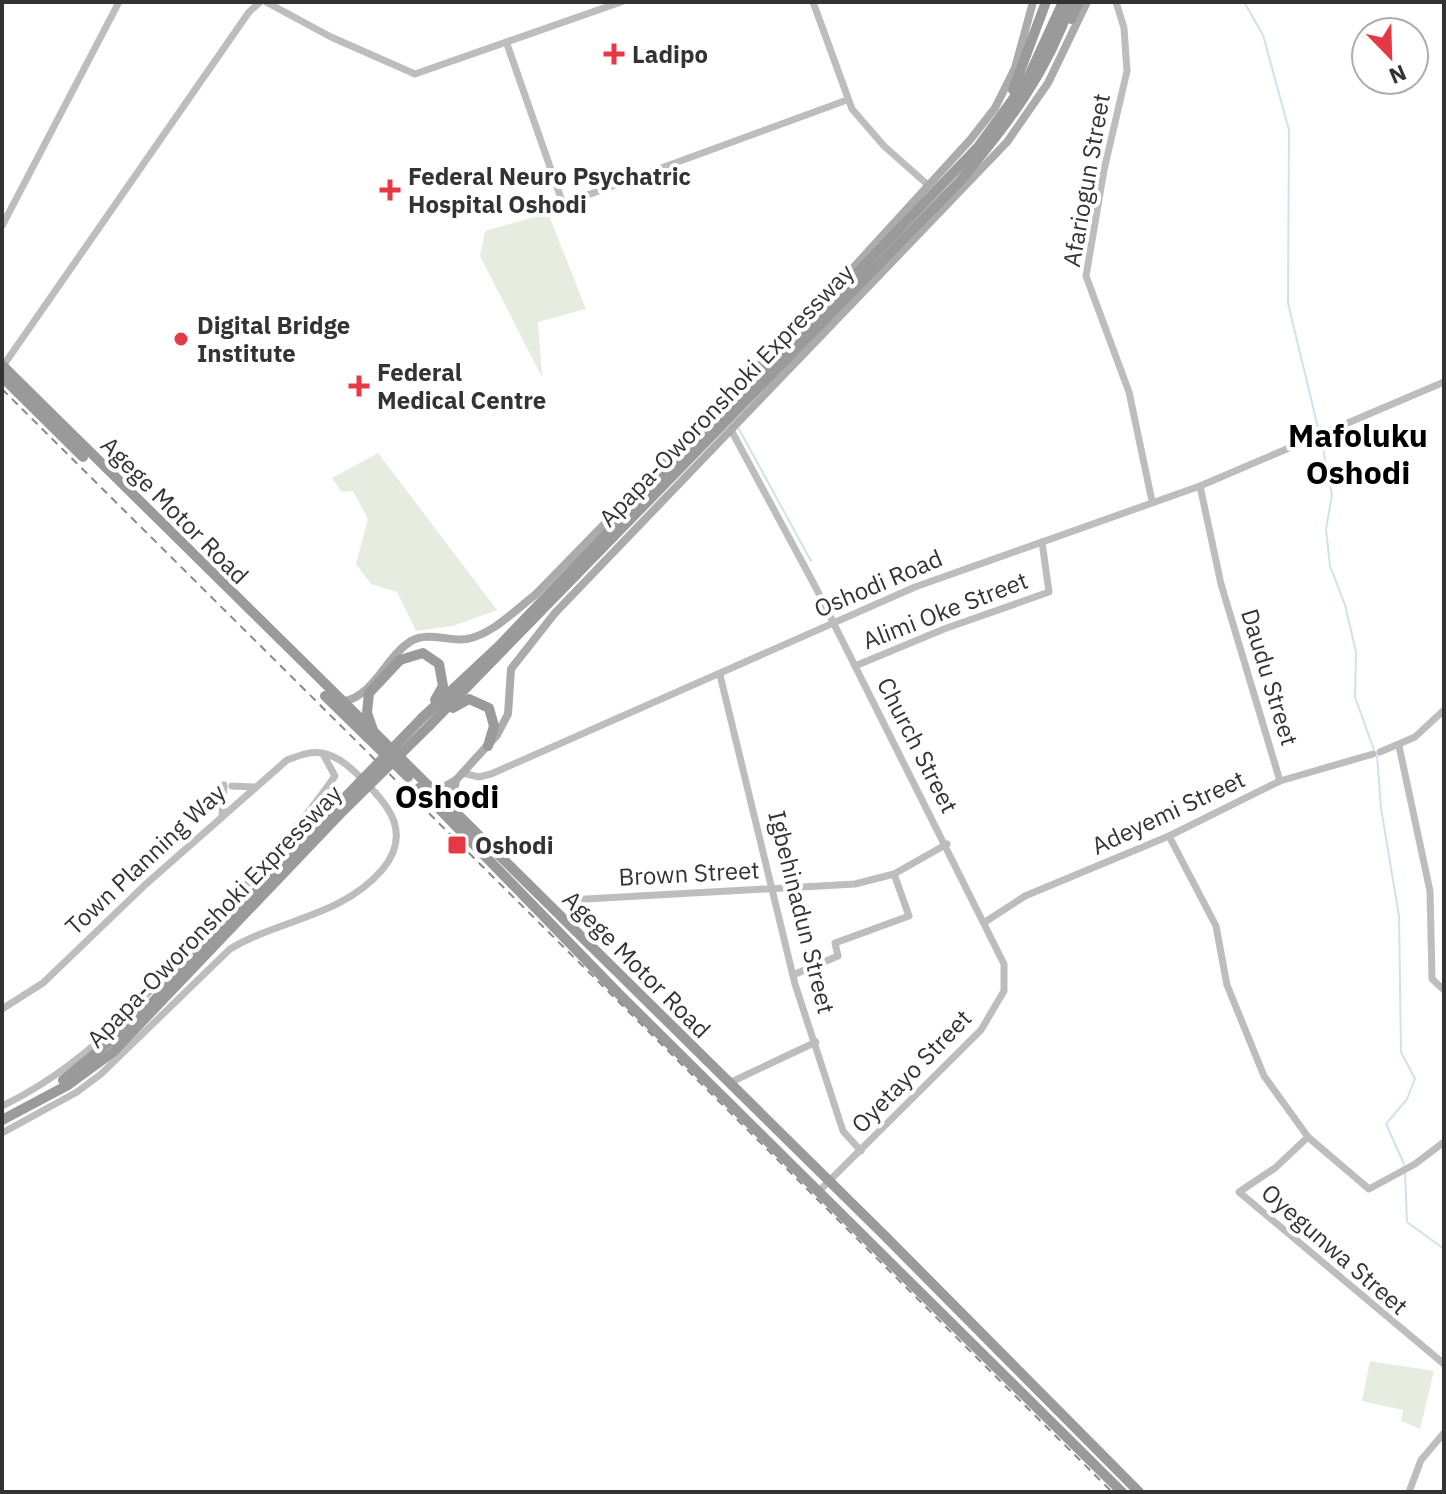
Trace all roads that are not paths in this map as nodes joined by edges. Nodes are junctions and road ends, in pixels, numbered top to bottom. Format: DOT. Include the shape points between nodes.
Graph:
graph roads {
  1 [pos="119,2"];
  2 [pos="263,2"];
  3 [pos="621,2"];
  4 [pos="813,2"];
  5 [pos="1033,2"];
  6 [pos="1046,2"];
  7 [pos="1063,2"];
  8 [pos="1071,2"];
  9 [pos="1079,2"];
  10 [pos="1087,2"];
  11 [pos="1116,2"];
  12 [pos="1058,42"];
  13 [pos="507,44"];
  14 [pos="847,100"];
  15 [pos="978,147"];
  16 [pos="928,185"];
  17 [pos="2,226"];
  18 [pos="835,294"];
  19 [pos="2,369"];
  20 [pos="1444,382"];
  21 [pos="731,430"];
  22 [pos="1200,486"];
  23 [pos="1152,501"];
  24 [pos="1042,542"];
  25 [pos="834,624"];
  26 [pos="277,643"];
  27 [pos="855,666"];
  28 [pos="720,675"];
  29 [pos="342,702"];
  30 [pos="1444,710"];
  31 [pos="426,722"];
  32 [pos="375,734"];
  33 [pos="488,746"];
  34 [pos="1399,746"];
  35 [pos="322,753"];
  36 [pos="357,774"];
  37 [pos="335,776"];
  38 [pos="459,776"];
  39 [pos="1280,781"];
  40 [pos="254,787"];
  41 [pos="433,793"];
  42 [pos="222,816"];
  43 [pos="464,824"];
  44 [pos="1169,836"];
  45 [pos="947,844"];
  46 [pos="894,874"];
  47 [pos="774,889"];
  48 [pos="568,900"];
  49 [pos="985,922"];
  50 [pos="793,975"];
  51 [pos="1444,990"];
  52 [pos="178,993"];
  53 [pos="149,997"];
  54 [pos="2,1009"];
  55 [pos="161,1011"];
  56 [pos="138,1018"];
  57 [pos="816,1042"];
  58 [pos="729,1083"];
  59 [pos="2,1106"];
  60 [pos="2,1114"];
  61 [pos="2,1120"];
  62 [pos="2,1133"];
  63 [pos="1308,1137"];
  64 [pos="1444,1142"];
  65 [pos="861,1151"];
  66 [pos="829,1181"];
  67 [pos="820,1190"];
  68 [pos="1444,1364"];
  69 [pos="1444,1433"];
  70 [pos="1122,1492"];
  71 [pos="1139,1492"];
  72 [pos="1409,1492"];
  1 -- 17 [label="street"];
  2 -- 13 [label="street" via="415,74"];
  2 -- 19 [label="street" via="249,12"];
  3 -- 13 [label="street"];
  4 -- 14 [label="street"];
  5 -- 16 [label="main road, Apapa-Oworonshoki Expressway" via="1015,68 995,108"];
  6 -- 15 [label="highway" via="1015,86"];
  7 -- 15 [label="highway, Apapa-Oworonshoki Expressway" via="1027,80"];
  8 -- 12 [label="highway, Apapa-Oworonshoki Expressway"];
  9 -- 12 [label="highway"];
  10 -- 21 [label="main road, Apapa-Oworonshoki Expressway" via="1048,83 1007,142"];
  11 -- 23 [label="street, Afariogun Street" via="1127,71 1086,276 1129,392"];
  12 -- 31 [label="highway, Apapa-Oworonshoki Expressway" via="1005,128 960,181"];
  13 -- 14 [label="street" via="563,204"];
  14 -- 16 [label="street" via="884,146"];
  15 -- 18 [label="highway, Apapa-Oworonshoki Expressway"];
  16 -- 18 [label="main road, Apapa-Oworonshoki Expressway"];
  18 -- 29 [label="main road, Apapa-Oworonshoki Expressway" via="535,595 481,635 460,640 430,636 411,642 364,693"];
  18 -- 31 [label="highway, Apapa-Oworonshoki Expressway"];
  19 -- 26 [label="highway, Agege Motor Road"];
  20 -- 22 [label="street, Oshodi Road"];
  21 -- 25 [label="street, Church Street"];
  21 -- 33 [label="main road, Apapa-Oworonshoki Expressway" via="550,618 511,669 508,714"];
  22 -- 23 [label="street, Oshodi Road"];
  22 -- 39 [label="street, Daudu Street" via="1221,584"];
  23 -- 24 [label="street, Oshodi Road"];
  24 -- 25 [label="street, Oshodi Road" via="915,587"];
  24 -- 27 [label="street, Alimi Oke Street" via="1049,592"];
  25 -- 27 [label="street, Church Street"];
  25 -- 28 [label="street, Oshodi Road"];
  26 -- 29 [label="highway, Agege Motor Road"];
  26 -- 67 [label="highway, Agege Motor Road" via="693,1068"];
  27 -- 45 [label="street, Church Street"];
  28 -- 38 [label="street, Oshodi Road" via="491,774"];
  28 -- 47 [label="street, Igbehinadun Street"];
  29 -- 32 [label="highway, Agege Motor Road"];
  30 -- 34 [label="street, Adeyemi Street"];
  31 -- 32 [label="highway" via="444,682 439,664 430,655 415,652 400,660 369,693 367,713"];
  31 -- 33 [label="highway" via="472,700 489,708 495,720"];
  31 -- 52 [label="highway, Apapa-Oworonshoki Expressway, bridge"];
  31 -- 53 [label="highway, Apapa-Oworonshoki Expressway, bridge"];
  32 -- 41 [label="highway, Agege Motor Road"];
  33 -- 38 [label="main road, Apapa-Oworonshoki Expressway"];
  34 -- 39 [label="street, Adeyemi Street"];
  34 -- 51 [label="street" via="1430,891 1432,979"];
  35 -- 36 [label="street, Apapa-Oworonshoki Expressway"];
  35 -- 37 [label="street, Apapa-Oworonshoki Expressway"];
  35 -- 40 [label="street, Town Planning Way" via="287,760"];
  36 -- 37 [label="street" via="345,770"];
  36 -- 52 [label="street, Apapa-Oworonshoki Expressway" via="394,816 395,840 384,867 342,903 230,949"];
  37 -- 53 [label="street, Apapa-Oworonshoki Expressway"];
  38 -- 41 [label="main road, Apapa-Oworonshoki Expressway"];
  38 -- 43 [label="main road" via="453,798"];
  39 -- 44 [label="street, Adeyemi Street"];
  40 -- 42 [label="street, Town Planning Way"];
  40 -- 42 [label="street" via="228,786"];
  41 -- 43 [label="highway, Agege Motor Road"];
  42 -- 54 [label="street, Town Planning Way" via="43,983"];
  43 -- 58 [label="highway, Agege Motor Road"];
  44 -- 49 [label="street, Adeyemi Street" via="1025,896"];
  44 -- 63 [label="street" via="1216,926 1227,985 1264,1076"];
  45 -- 46 [label="street, Brown Street"];
  45 -- 49 [label="street, Church Street"];
  46 -- 47 [label="street, Brown Street" via="855,884"];
  46 -- 50 [label="street" via="909,916 835,943 838,956"];
  47 -- 48 [label="street, Brown Street"];
  47 -- 50 [label="street, Igbehinadun Street"];
  49 -- 65 [label="street, Oyetayo Street" via="1004,964 1004,991 996,1010 954,1060"];
  50 -- 57 [label="street, Igbehinadun Street"];
  52 -- 55 [label="highway, Apapa-Oworonshoki Expressway"];
  53 -- 56 [label="highway, Apapa-Oworonshoki Expressway"];
  53 -- 56 [label="highway"];
  53 -- 59 [label="street, Apapa-Oworonshoki Expressway" via="70,1067"];
  55 -- 61 [label="highway, Apapa-Oworonshoki Expressway" via="90,1070"];
  55 -- 62 [label="street, Apapa-Oworonshoki Expressway" via="121,1056 77,1092"];
  56 -- 60 [label="highway, Apapa-Oworonshoki Expressway" via="60,1083"];
  57 -- 58 [label="street"];
  57 -- 65 [label="street, Igbehinadun Street" via="843,1131"];
  58 -- 66 [label="highway, Agege Motor Road"];
  63 -- 64 [label="street" via="1369,1189"];
  63 -- 68 [label="street, Oyegunwa Street" via="1239,1192"];
  65 -- 66 [label="street, Oyetayo Street"];
  66 -- 67 [label="street, Oyetayo Street"];
  66 -- 71 [label="highway, Agege Motor Road"];
  67 -- 70 [label="highway, Agege Motor Road"];
  69 -- 72 [label="street" via="1421,1460"];
}
